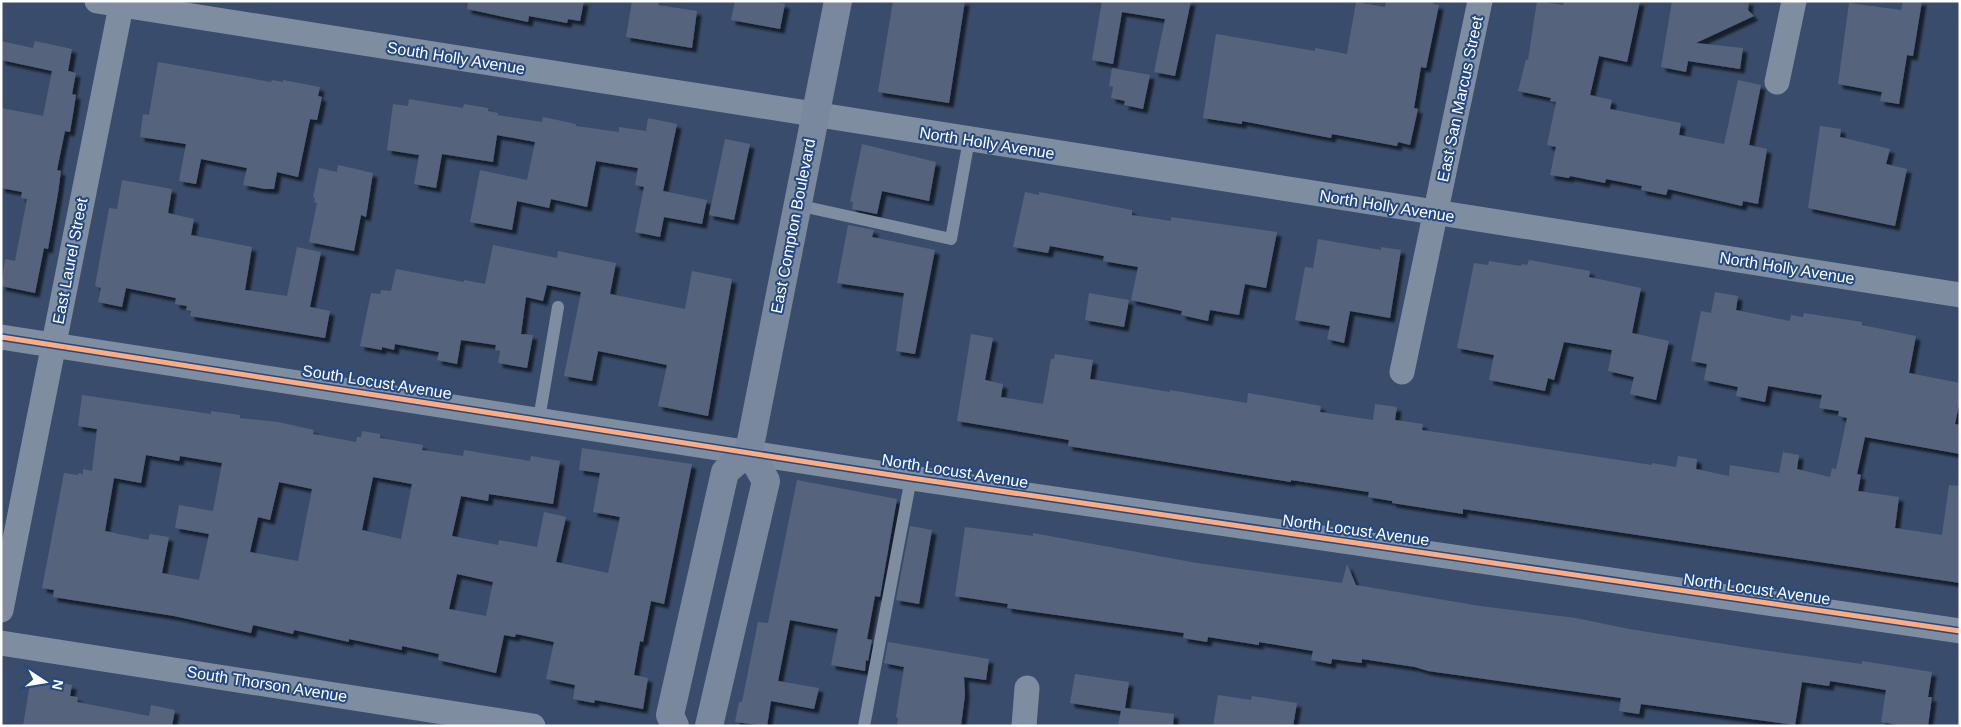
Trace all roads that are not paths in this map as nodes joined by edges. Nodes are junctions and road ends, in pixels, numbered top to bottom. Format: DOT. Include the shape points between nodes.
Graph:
graph roads {
  1 [pos="97,1"];
  2 [pos="838,1"];
  3 [pos="1480,1"];
  4 [pos="1794,1"];
  5 [pos="122,3"];
  6 [pos="1777,82"];
  7 [pos="815,115"];
  8 [pos="969,140"];
  9 [pos="797,205"];
  10 [pos="1436,214"];
  11 [pos="1960,295"];
  12 [pos="558,306"];
  13 [pos="1,337"];
  14 [pos="53,345"];
  15 [pos="1402,372"];
  16 [pos="539,419"];
  17 [pos="749,451"];
  18 [pos="911,478"];
  19 [pos="1,610"];
  20 [pos="1960,631"];
  21 [pos="1,643"];
  22 [pos="1027,688"];
  23 [pos="528,725"];
  24 [pos="533,726"];
  25 [pos="675,726"];
  26 [pos="709,726"];
  27 [pos="864,726"];
  28 [pos="1024,726"];
  1 -- 5 [label="street, South Holly Avenue"];
  2 -- 7 [label="main road, East Compton Boulevard"];
  3 -- 10 [label="street, East San Marcus Street"];
  4 -- 6 [label="street"];
  5 -- 7 [label="street, South Holly Avenue"];
  5 -- 14 [label="street, East Laurel Street"];
  7 -- 8 [label="street, North Holly Avenue"];
  7 -- 9 [label="main road, East Compton Boulevard"];
  8 -- 9 [label="lane" via="951,239"];
  8 -- 10 [label="street, North Holly Avenue"];
  9 -- 17 [label="main road, East Compton Boulevard"];
  10 -- 11 [label="street, North Holly Avenue"];
  10 -- 15 [label="street, East San Marcus Street"];
  12 -- 16 [label="lane"];
  13 -- 14 [label="street, South Locust Avenue"];
  14 -- 16 [label="street, South Locust Avenue"];
  14 -- 19 [label="street, East Laurel Street"];
  16 -- 17 [label="street, South Locust Avenue"];
  17 -- 18 [label="street, North Locust Avenue"];
  17 -- 25 [label="main road" via="725,472 670,715"];
  17 -- 26 [label="main road" via="766,481"];
  18 -- 20 [label="street, North Locust Avenue"];
  18 -- 27 [label="lane"];
  21 -- 23 [label="street, South Thorson Avenue"];
  22 -- 28 [label="street"];
  23 -- 24 [label="street, South Thorson Avenue"];
}
